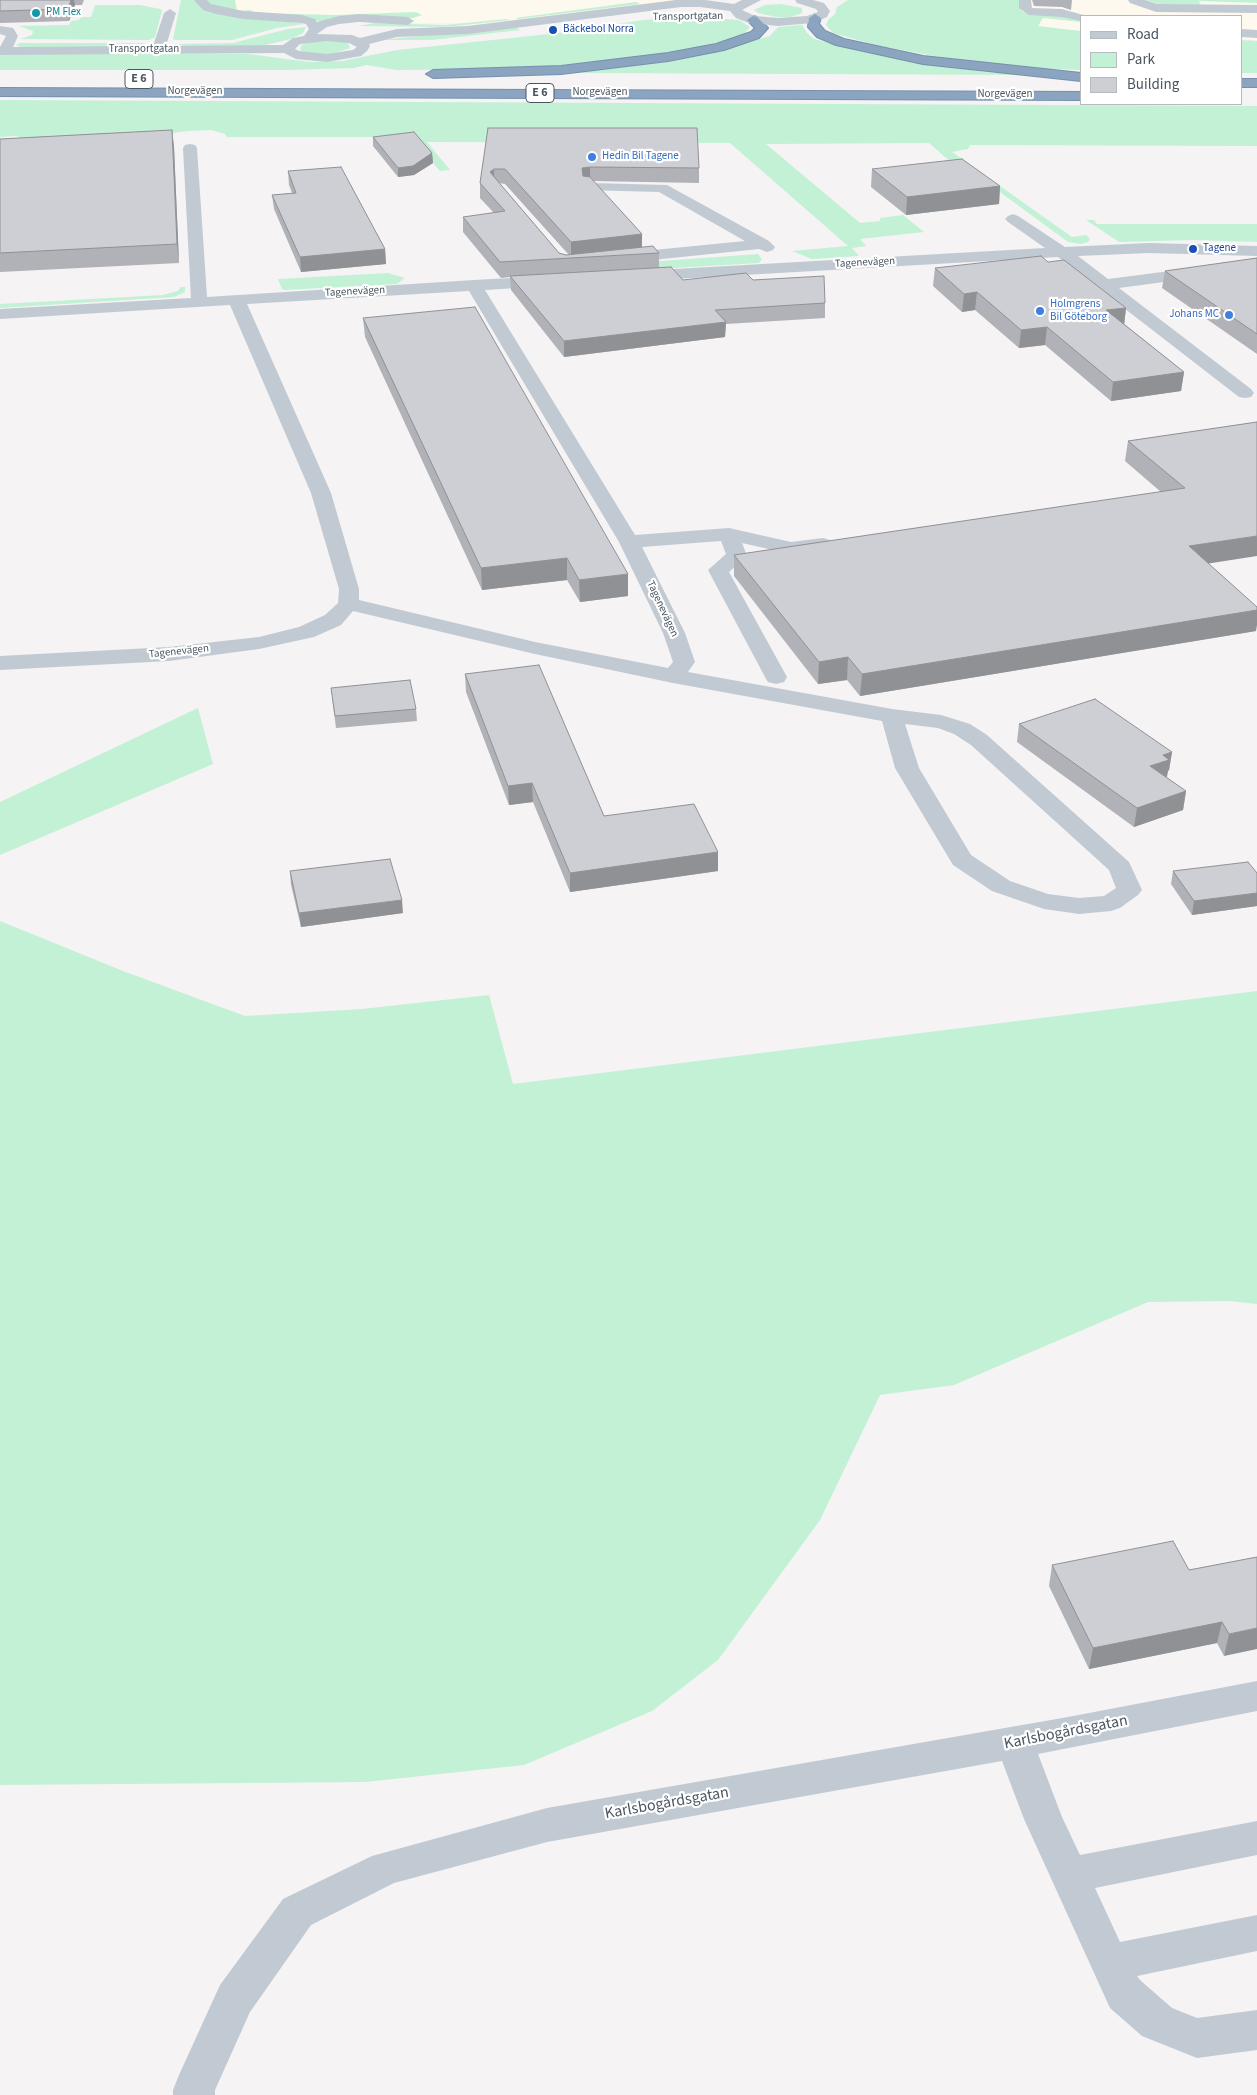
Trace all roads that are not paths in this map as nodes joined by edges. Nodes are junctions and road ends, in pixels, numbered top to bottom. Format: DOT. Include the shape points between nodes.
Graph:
graph roads {
  1 [pos="200,0"];
  2 [pos="621,0"];
  3 [pos="753,0"];
  4 [pos="801,0"];
  5 [pos="833,0"];
  6 [pos="1025,0"];
  7 [pos="1134,0"];
  8 [pos="820,6"];
  9 [pos="1156,8"];
  10 [pos="1257,9"];
  11 [pos="170,13"];
  12 [pos="743,13"];
  13 [pos="1229,13"];
  14 [pos="1147,15"];
  15 [pos="1080,16"];
  16 [pos="376,18"];
  17 [pos="815,18"];
  18 [pos="0,30"];
  19 [pos="1242,33"];
  20 [pos="312,34"];
  21 [pos="1257,34"];
  22 [pos="358,42"];
  23 [pos="288,49"];
  24 [pos="158,50"];
  25 [pos="2,51"];
  26 [pos="1080,77"];
  27 [pos="588,80"];
  28 [pos="1002,82"];
  29 [pos="1080,82"];
  30 [pos="1242,83"];
  31 [pos="1257,83"];
  32 [pos="0,92"];
  33 [pos="1080,96"];
  34 [pos="1242,96"];
  35 [pos="1257,96"];
  36 [pos="190,148"];
  37 [pos="590,187"];
  38 [pos="1013,219"];
  39 [pos="764,244"];
  40 [pos="1257,251"];
  41 [pos="1062,252"];
  42 [pos="610,259"];
  43 [pos="787,268"];
  44 [pos="1218,270"];
  45 [pos="621,277"];
  46 [pos="562,280"];
  47 [pos="474,285"];
  48 [pos="1103,285"];
  49 [pos="236,299"];
  50 [pos="199,302"];
  51 [pos="0,314"];
  52 [pos="1245,393"];
  53 [pos="728,534"];
  54 [pos="629,542"];
  55 [pos="840,542"];
  56 [pos="348,604"];
  57 [pos="0,663"];
  58 [pos="673,676"];
  59 [pos="776,677"];
  60 [pos="892,716"];
  61 [pos="1257,1696"];
  62 [pos="1015,1742"];
  63 [pos="1257,1838"];
  64 [pos="1070,1875"];
  65 [pos="1257,1933"];
  66 [pos="1108,1963"];
  67 [pos="1257,2030"];
  68 [pos="194,2095"];
  1 -- 20 [label="street" via="207,7 220,11 302,19 311,22"];
  2 -- 16 [label="street" via="449,21"];
  3 -- 12 [label="street, Transportgatan"];
  4 -- 8 [label="street"];
  5 -- 8 [label="street"];
  6 -- 15 [label="street" via="1025,8 1029,11"];
  7 -- 9 [label="street"];
  8 -- 17 [label="street" via="823,14"];
  9 -- 13 [label="street"];
  9 -- 14 [label="street"];
  10 -- 13 [label="street"];
  11 -- 24 [label="street"];
  12 -- 17 [label="street, Transportgatan" via="787,22"];
  12 -- 22 [label="street, Transportgatan" via="630,18 482,39"];
  12 -- 22 [label="street" via="700,3 681,3 468,30 398,33"];
  12 -- 27 [label="highway, Norgevägen / E 6" via="762,28 755,36 719,47 668,57 561,70 418,77"];
  16 -- 20 [label="street" via="339,20 323,24"];
  16 -- 22 [label="street" via="356,21 345,27 343,31"];
  17 -- 26 [label="highway" via="814,28 821,34 864,48 923,60"];
  18 -- 25 [label="street" via="8,31 12,36"];
  19 -- 21 [label="street"];
  20 -- 22 [label="street, Transportgatan"];
  20 -- 23 [label="street, Transportgatan"];
  22 -- 23 [label="street, Transportgatan" via="360,51 327,58 296,55"];
  23 -- 24 [label="street, Transportgatan"];
  24 -- 25 [label="street, Transportgatan"];
  28 -- 29 [label="highway, Norgevägen"];
  30 -- 31 [label="highway"];
  32 -- 33 [label="highway, Norgevägen / E 6"];
  34 -- 35 [label="highway"];
  36 -- 50 [label="street"];
  37 -- 39 [label="street" via="662,188"];
  38 -- 41 [label="street"];
  39 -- 42 [label="street"];
  39 -- 43 [label="street"];
  40 -- 41 [label="street, Tagenevägen" via="1149,248"];
  41 -- 43 [label="street, Tagenevägen"];
  41 -- 48 [label="street"];
  43 -- 45 [label="street, Tagenevägen"];
  44 -- 48 [label="street"];
  46 -- 47 [label="street, Tagenevägen"];
  47 -- 49 [label="street, Tagenevägen"];
  47 -- 54 [label="street, Tagenevägen"];
  48 -- 52 [label="street"];
  49 -- 50 [label="street, Tagenevägen"];
  49 -- 56 [label="street" via="321,493 348,589"];
  50 -- 51 [label="street, Tagenevägen"];
  53 -- 54 [label="street"];
  53 -- 55 [label="street" via="791,548"];
  53 -- 59 [label="street" via="737,556 718,570"];
  54 -- 58 [label="street, Tagenevägen" via="674,633 684,662"];
  56 -- 57 [label="street, Tagenevägen" via="333,620 306,632 259,642 168,654"];
  56 -- 58 [label="street" via="534,648"];
  58 -- 60 [label="street"];
  60 -- 60 [label="street" via="941,722 962,729 979,740 1120,867 1129,890 1112,903 1080,906 1044,900 1001,886 962,860 907,768"];
  61 -- 62 [label="street, Karlsbogårdsgatan"];
  62 -- 64 [label="street" via="1043,1819"];
  62 -- 68 [label="street, Karlsbogårdsgatan" via="547,1825 386,1868 297,1912 235,1999"];
  63 -- 64 [label="street"];
  64 -- 66 [label="street"];
  65 -- 66 [label="street"];
  66 -- 67 [label="street" via="1125,1994 1157,2022 1197,2038"];
}
